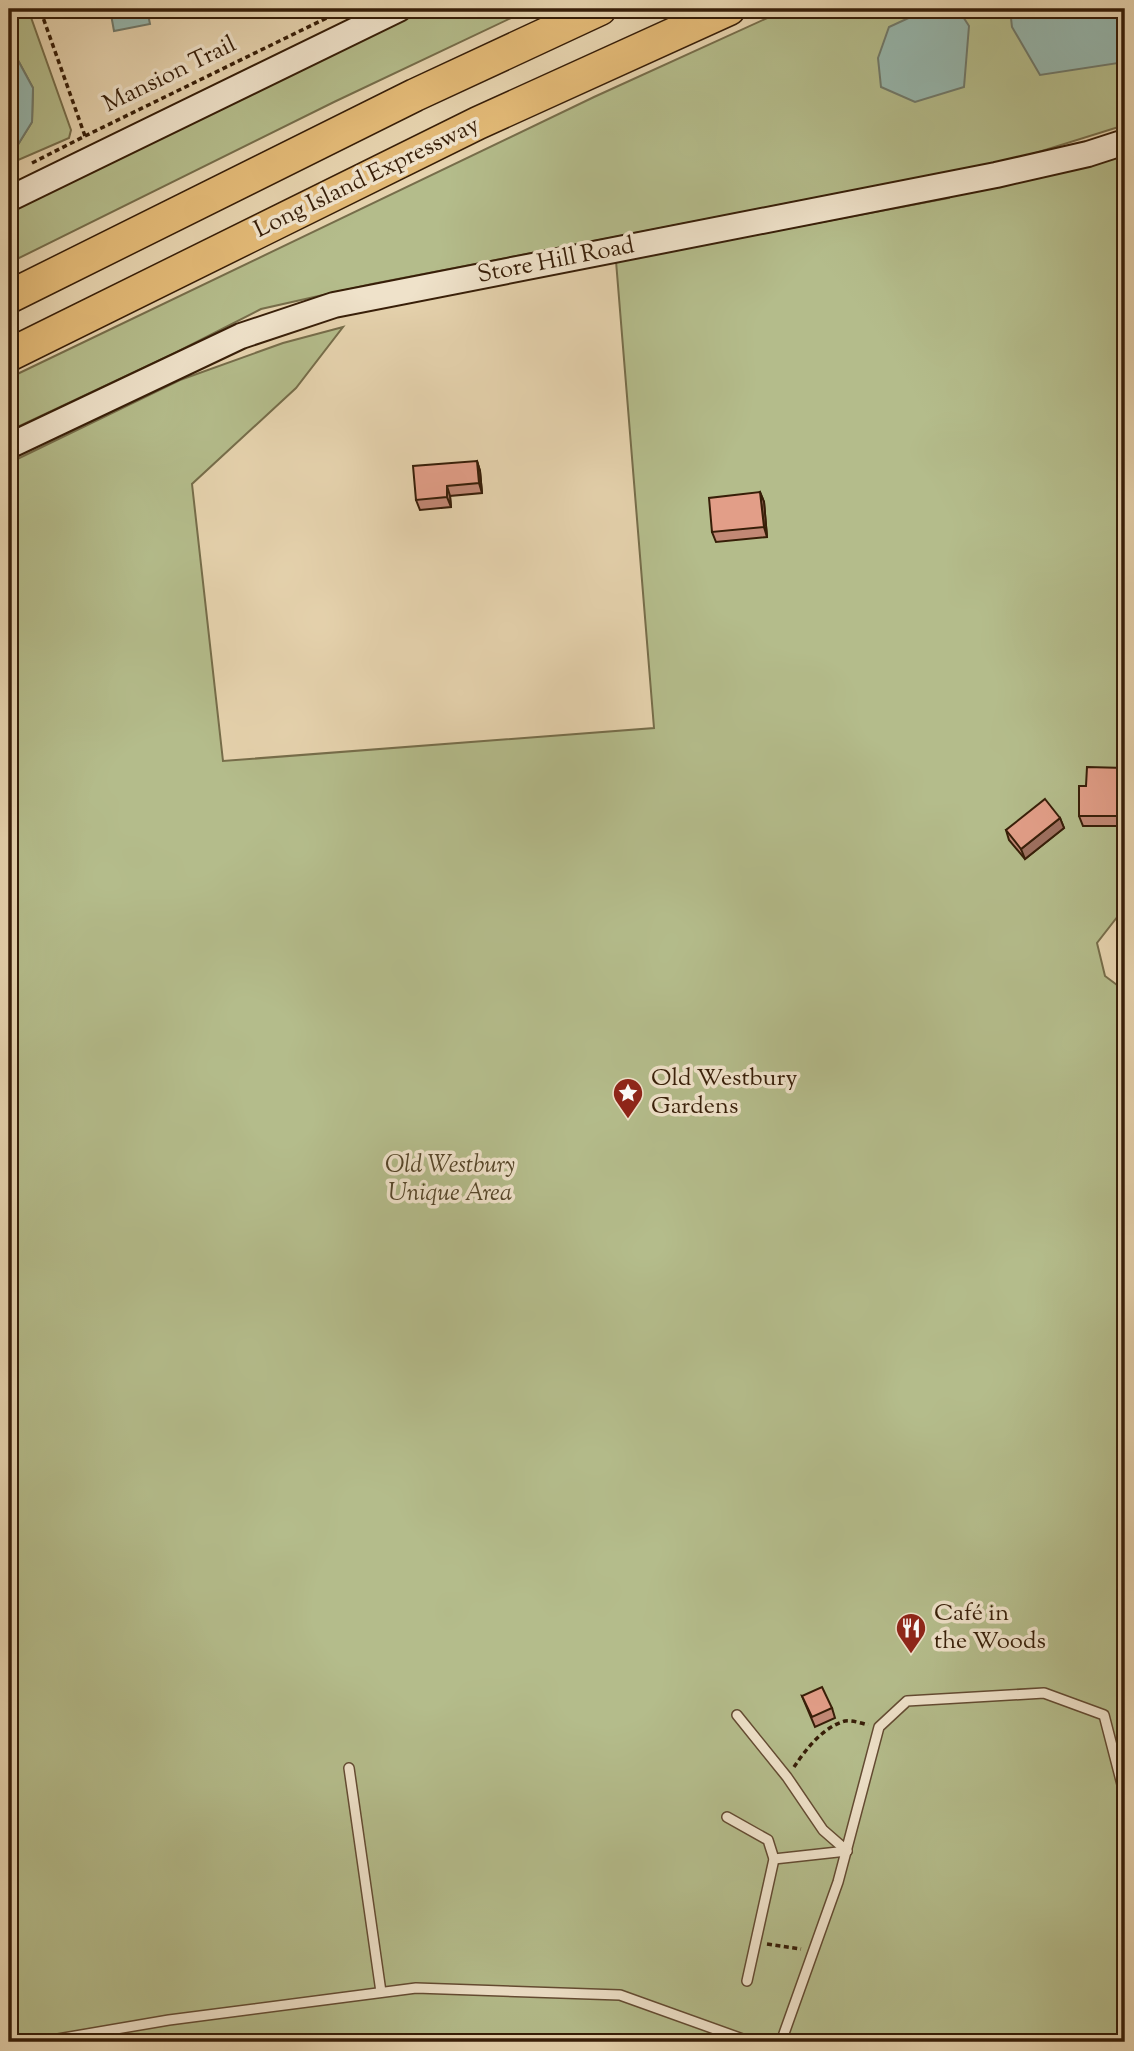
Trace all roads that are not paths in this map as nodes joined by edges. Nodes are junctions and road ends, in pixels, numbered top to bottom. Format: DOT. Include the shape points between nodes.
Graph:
graph roads {
  1 [pos="399,9"];
  2 [pos="600,9"];
  3 [pos="729,9"];
  4 [pos="1125,142"];
  5 [pos="9,199"];
  6 [pos="9,297"];
  7 [pos="9,355"];
  8 [pos="9,446"];
  9 [pos="737,1715"];
  10 [pos="349,1768"];
  11 [pos="1125,1796"];
  12 [pos="727,1817"];
  13 [pos="847,1851"];
  14 [pos="774,1859"];
  15 [pos="747,1980"];
  16 [pos="381,1992"];
  17 [pos="40,2042"];
  18 [pos="751,2042"];
  19 [pos="781,2042"];
  1 -- 5 [label="main road"];
  2 -- 6 [label="highway" via="415,95"];
  3 -- 7 [label="highway, Long Island Expressway" via="478,123"];
  4 -- 8 [label="main road, Store Hill Road" via="1021,170 334,305 230,341"];
  9 -- 13 [label="lane" via="823,1830"];
  10 -- 16 [label="lane"];
  11 -- 13 [label="lane" via="1104,1715 1044,1693 907,1701 879,1727"];
  12 -- 14 [label="lane" via="768,1840"];
  13 -- 14 [label="lane"];
  13 -- 19 [label="lane"];
  14 -- 15 [label="lane"];
  16 -- 17 [label="lane"];
  16 -- 18 [label="lane" via="416,1988 620,1995"];
}
